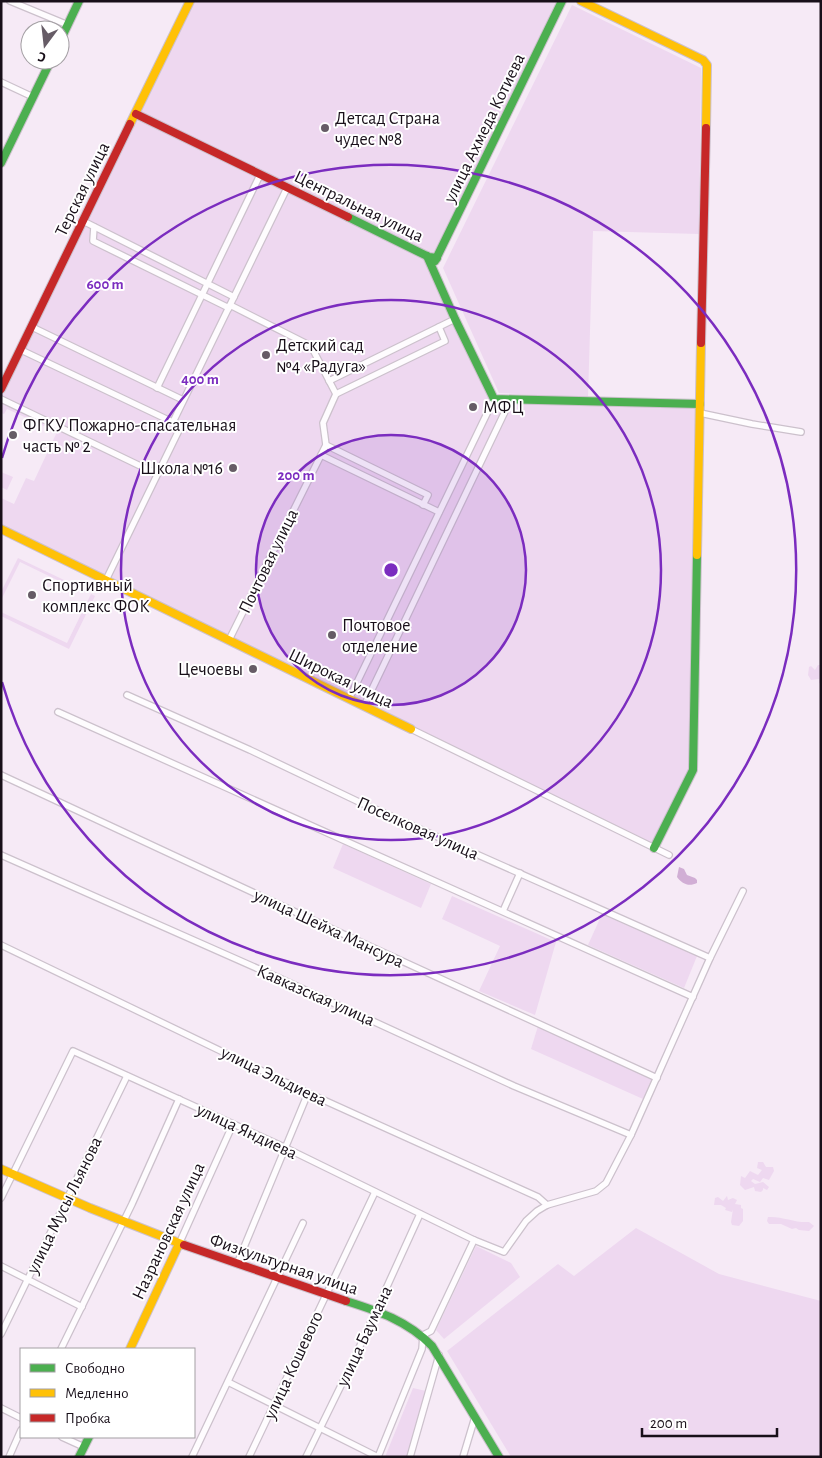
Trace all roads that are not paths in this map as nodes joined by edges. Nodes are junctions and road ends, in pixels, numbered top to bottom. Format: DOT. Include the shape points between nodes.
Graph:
graph roads {
  1 [pos="10,1"];
  2 [pos="79,1"];
  3 [pos="190,1"];
  4 [pos="562,1"];
  5 [pos="581,1"];
  6 [pos="56,20"];
  7 [pos="70,21"];
  8 [pos="46,70"];
  9 [pos="1,82"];
  10 [pos="33,96"];
  11 [pos="136,114"];
  12 [pos="2,161"];
  13 [pos="260,175"];
  14 [pos="287,188"];
  15 [pos="83,221"];
  16 [pos="94,227"];
  17 [pos="427,256"];
  18 [pos="437,258"];
  19 [pos="432,268"];
  20 [pos="208,284"];
  21 [pos="202,295"];
  22 [pos="234,297"];
  23 [pos="230,306"];
  24 [pos="455,319"];
  25 [pos="32,327"];
  26 [pos="439,327"];
  27 [pos="21,350"];
  28 [pos="329,381"];
  29 [pos="157,388"];
  30 [pos="1,389"];
  31 [pos="336,394"];
  32 [pos="494,398"];
  33 [pos="1,399"];
  34 [pos="511,399"];
  35 [pos="183,400"];
  36 [pos="700,404"];
  37 [pos="700,412"];
  38 [pos="173,422"];
  39 [pos="801,432"];
  40 [pos="326,445"];
  41 [pos="320,455"];
  42 [pos="157,474"];
  43 [pos="423,505"];
  44 [pos="439,512"];
  45 [pos="1,529"];
  46 [pos="106,580"];
  47 [pos="229,640"];
  48 [pos="126,695"];
  49 [pos="349,699"];
  50 [pos="364,706"];
  51 [pos="58,712"];
  52 [pos="411,729"];
  53 [pos="1,775"];
  54 [pos="654,848"];
  55 [pos="1,854"];
  56 [pos="669,854"];
  57 [pos="520,874"];
  58 [pos="743,891"];
  59 [pos="503,911"];
  60 [pos="1,945"];
  61 [pos="710,958"];
  62 [pos="693,997"];
  63 [pos="127,1076"];
  64 [pos="658,1078"];
  65 [pos="308,1093"];
  66 [pos="179,1099"];
  67 [pos="233,1124"];
  68 [pos="631,1135"];
  69 [pos="286,1148"];
  70 [pos="1,1169"];
  71 [pos="13,1174"];
  72 [pos="375,1192"];
  73 [pos="1,1198"];
  74 [pos="67,1200"];
  75 [pos="547,1204"];
  76 [pos="420,1214"];
  77 [pos="122,1222"];
  78 [pos="303,1223"];
  79 [pos="474,1240"];
  80 [pos="179,1244"];
  81 [pos="236,1264"];
  82 [pos="1,1266"];
  83 [pos="277,1278"];
  84 [pos="28,1279"];
  85 [pos="326,1295"];
  86 [pos="82,1306"];
  87 [pos="375,1312"];
  88 [pos="1,1334"];
  89 [pos="424,1335"];
  90 [pos="61,1348"];
  91 [pos="130,1348"];
  92 [pos="439,1355"];
  93 [pos="228,1382"];
  94 [pos="275,1405"];
  95 [pos="1,1408"];
  96 [pos="475,1417"];
  97 [pos="20,1418"];
  98 [pos="320,1428"];
  99 [pos="20,1432"];
  100 [pos="64,1438"];
  101 [pos="88,1438"];
  102 [pos="84,1447"];
  103 [pos="9,1457"];
  104 [pos="79,1457"];
  105 [pos="192,1457"];
  106 [pos="249,1457"];
  107 [pos="306,1457"];
  108 [pos="378,1457"];
  109 [pos="410,1457"];
  110 [pos="463,1457"];
  111 [pos="499,1457"];
  1 -- 6 [label="street"];
  2 -- 7 [label="street"];
  3 -- 11 [label="street, Терская улица"];
  4 -- 18 [label="street, улица Ахмеда Котиева"];
  5 -- 36 [label="street" via="703,60 707,65"];
  8 -- 10 [label="street"];
  9 -- 10 [label="street"];
  10 -- 12 [label="street"];
  11 -- 13 [label="street, Центральная улица"];
  11 -- 15 [label="street, Терская улица"];
  13 -- 14 [label="street, Центральная улица"];
  13 -- 20 [label="street"];
  14 -- 17 [label="street, Центральная улица"];
  14 -- 22 [label="street"];
  15 -- 16 [label="street"];
  15 -- 25 [label="street, Терская улица"];
  16 -- 20 [label="street"];
  16 -- 21 [label="street" via="93,241"];
  17 -- 18 [label="street"];
  17 -- 19 [label="street, Центральная улица"];
  18 -- 19 [label="street, улица Ахмеда Котиева"];
  19 -- 24 [label="street, Центральная улица"];
  20 -- 21 [label="street"];
  20 -- 22 [label="street"];
  21 -- 23 [label="street"];
  21 -- 29 [label="street"];
  22 -- 23 [label="street"];
  23 -- 28 [label="street" via="312,346"];
  23 -- 35 [label="street"];
  24 -- 26 [label="street"];
  24 -- 32 [label="street, Центральная улица"];
  25 -- 27 [label="street, Терская улица"];
  25 -- 29 [label="street"];
  26 -- 28 [label="street"];
  26 -- 31 [label="street" via="445,341"];
  27 -- 30 [label="street, Терская улица"];
  27 -- 38 [label="street"];
  28 -- 31 [label="street"];
  29 -- 35 [label="street"];
  31 -- 40 [label="street" via="323,422"];
  32 -- 34 [label="street"];
  32 -- 44 [label="street"];
  33 -- 42 [label="street"];
  34 -- 36 [label="street"];
  34 -- 50 [label="street"];
  35 -- 38 [label="street"];
  36 -- 37 [label="street"];
  37 -- 39 [label="street"];
  37 -- 54 [label="street" via="693,770"];
  38 -- 42 [label="street" via="181,426"];
  40 -- 41 [label="street, Почтовая улица"];
  40 -- 43 [label="street" via="428,495"];
  41 -- 43 [label="street"];
  41 -- 47 [label="street, Почтовая улица"];
  42 -- 46 [label="street"];
  43 -- 44 [label="street"];
  44 -- 49 [label="street"];
  45 -- 46 [label="street, Широкая улица"];
  46 -- 47 [label="street, Широкая улица"];
  47 -- 49 [label="street, Широкая улица"];
  48 -- 57 [label="street, Поселковая улица"];
  49 -- 50 [label="street, Широкая улица"];
  50 -- 52 [label="street, Широкая улица"];
  51 -- 59 [label="street"];
  52 -- 54 [label="street, Широкая улица"];
  53 -- 64 [label="street, улица Шейха Мансура"];
  54 -- 56 [label="street, Широкая улица"];
  55 -- 68 [label="street, Кавказская улица" via="514,1086"];
  57 -- 59 [label="street"];
  57 -- 61 [label="street, Поселковая улица"];
  58 -- 61 [label="street"];
  59 -- 62 [label="street"];
  60 -- 65 [label="street, улица Эльдиева"];
  61 -- 62 [label="street"];
  62 -- 64 [label="street"];
  63 -- 66 [label="street, улица Яндиева"];
  63 -- 71 [label="street, улица Яндиева" via="73,1051"];
  63 -- 74 [label="street, улица Мусы Льянова"];
  64 -- 68 [label="street"];
  65 -- 69 [label="street"];
  65 -- 75 [label="street, улица Эльдиева" via="538,1197"];
  66 -- 67 [label="street, улица Яндиева"];
  66 -- 77 [label="street"];
  67 -- 69 [label="street, улица Яндиева"];
  67 -- 80 [label="street, Назрановская улица"];
  68 -- 75 [label="street" via="601,1188"];
  69 -- 72 [label="street, улица Яндиева"];
  69 -- 81 [label="street"];
  70 -- 71 [label="street, Физкультурная улица"];
  71 -- 73 [label="street"];
  71 -- 74 [label="street, Физкультурная улица"];
  72 -- 76 [label="street, улица Яндиева"];
  72 -- 85 [label="street, улица Кошевого"];
  74 -- 77 [label="street, Физкультурная улица"];
  74 -- 84 [label="street, улица Мусы Льянова"];
  75 -- 79 [label="street, улица Яндиева" via="526,1221 504,1252"];
  76 -- 79 [label="street, улица Яндиева"];
  76 -- 87 [label="street, улица Баумана"];
  77 -- 80 [label="street, Физкультурная улица"];
  77 -- 86 [label="street"];
  78 -- 83 [label="street"];
  79 -- 89 [label="street" via="430,1330"];
  80 -- 81 [label="street, Физкультурная улица"];
  80 -- 91 [label="street, Назрановская улица"];
  81 -- 83 [label="street, Физкультурная улица"];
  82 -- 84 [label="street"];
  83 -- 85 [label="street, Физкультурная улица"];
  83 -- 93 [label="street"];
  84 -- 86 [label="street"];
  84 -- 88 [label="street, улица Мусы Льянова"];
  85 -- 87 [label="street, Физкультурная улица"];
  85 -- 94 [label="street, улица Кошевого"];
  86 -- 90 [label="street"];
  87 -- 89 [label="street, Физкультурная улица"];
  87 -- 98 [label="street, улица Баумана"];
  89 -- 92 [label="street, Физкультурная улица"];
  89 -- 108 [label="street" via="422,1349"];
  92 -- 96 [label="street, Физкультурная улица"];
  92 -- 109 [label="street"];
  93 -- 94 [label="street"];
  93 -- 105 [label="street"];
  94 -- 98 [label="street"];
  94 -- 106 [label="street, улица Кошевого"];
  95 -- 97 [label="street"];
  96 -- 110 [label="street"];
  96 -- 111 [label="street, Физкультурная улица"];
  98 -- 107 [label="street, улица Баумана"];
  98 -- 108 [label="street"];
  99 -- 103 [label="street"];
  100 -- 102 [label="street"];
  101 -- 102 [label="street"];
  102 -- 104 [label="street"];
}
